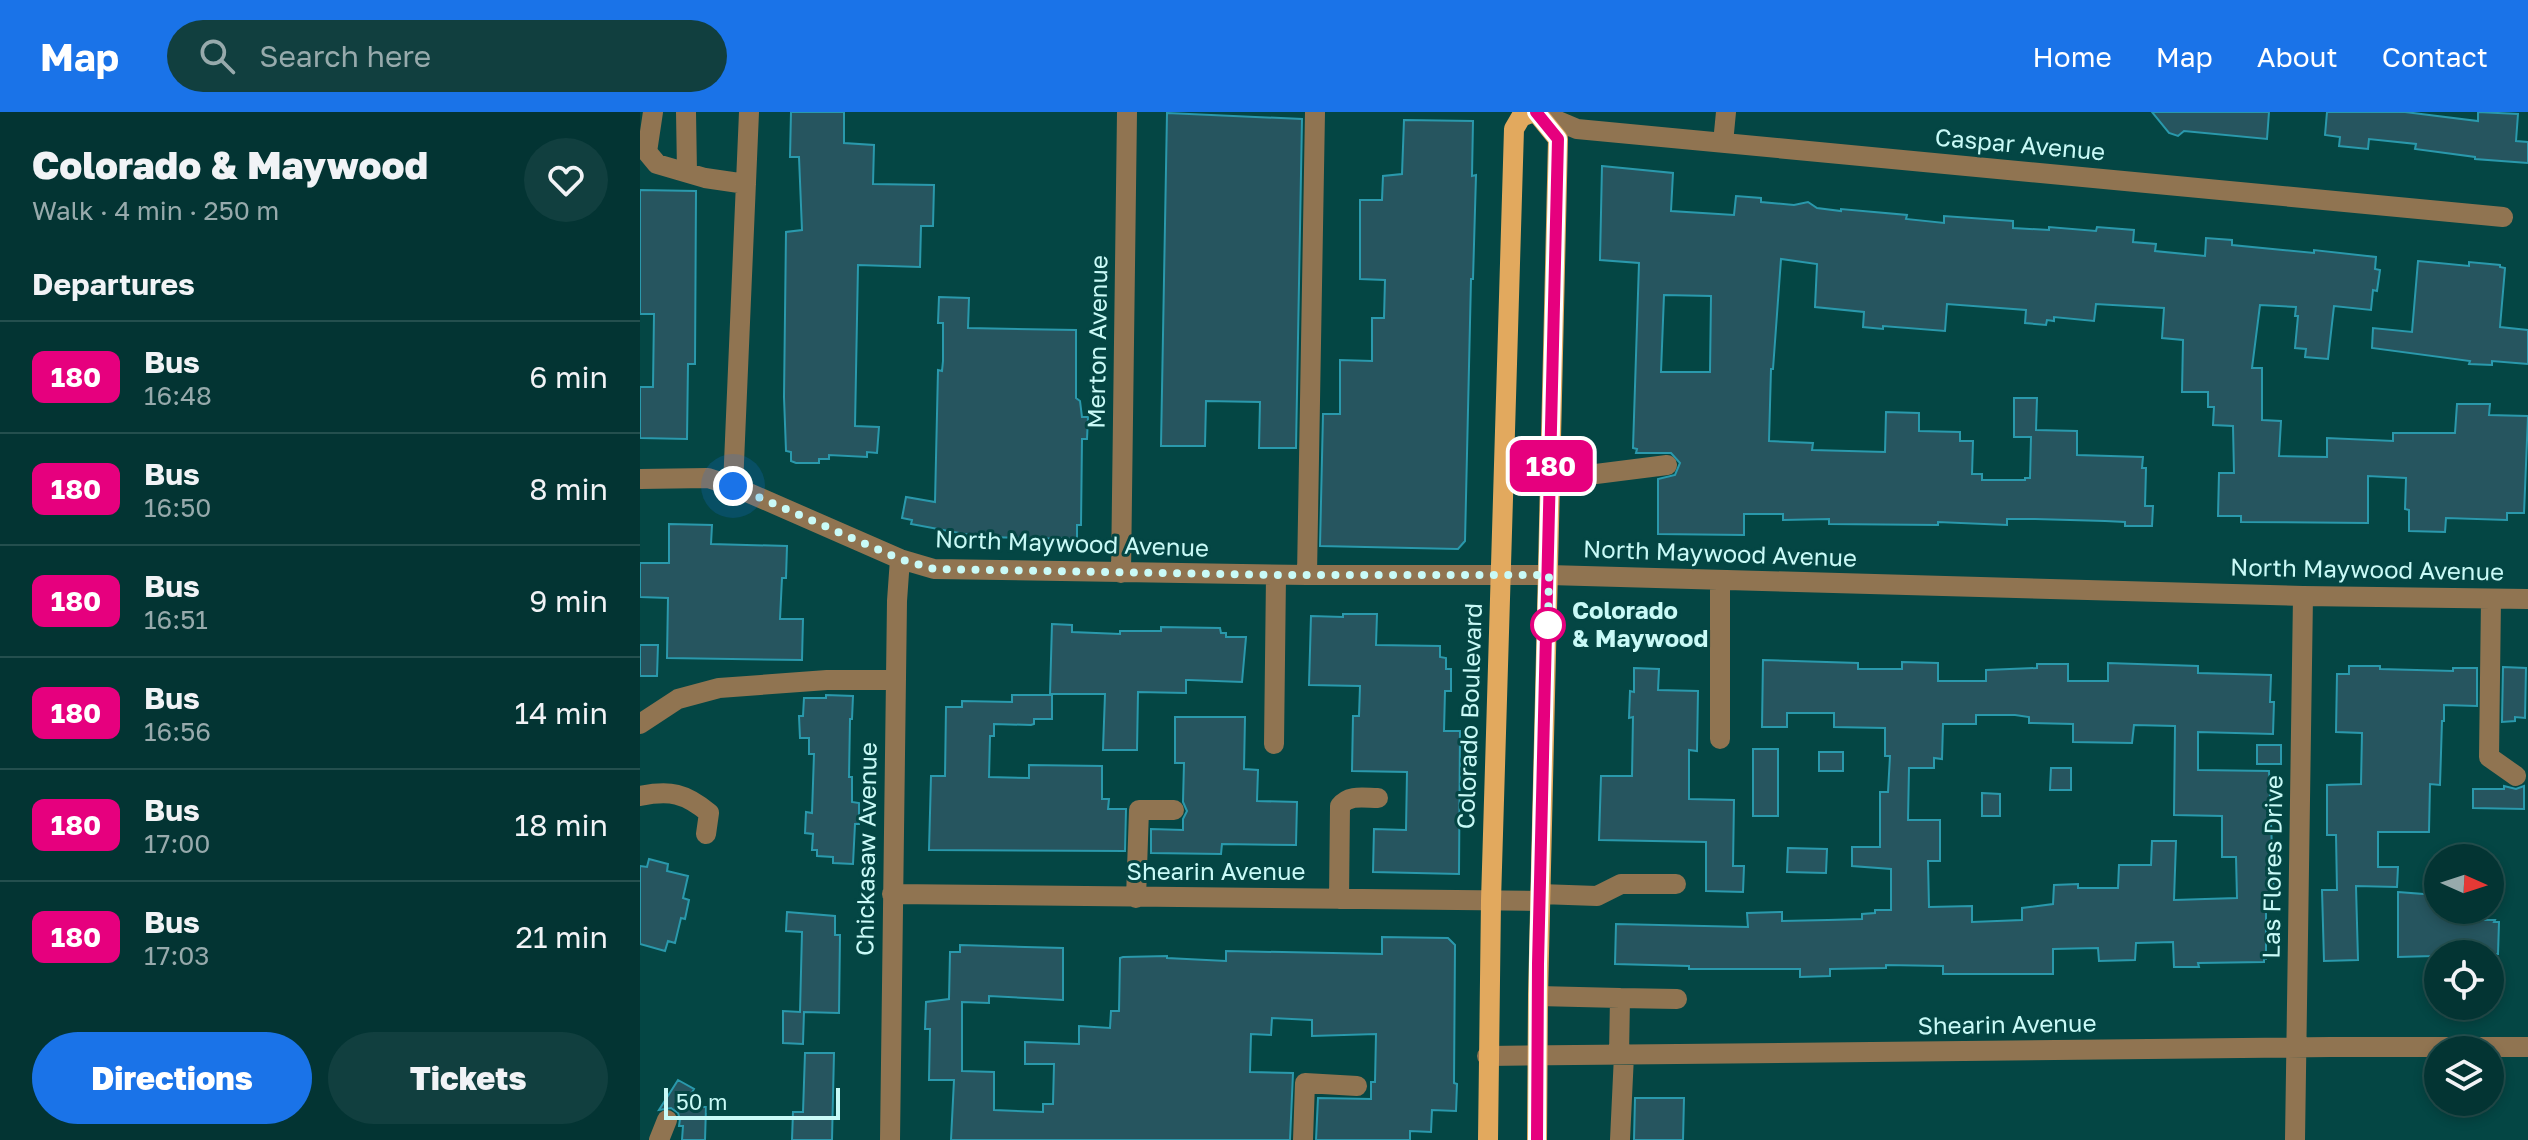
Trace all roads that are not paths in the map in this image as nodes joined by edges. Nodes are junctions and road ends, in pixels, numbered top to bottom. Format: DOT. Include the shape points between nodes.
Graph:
graph roads {
  1 [pos="653,112"];
  2 [pos="686,112"];
  3 [pos="749,112"];
  4 [pos="1127,112"];
  5 [pos="1315,112"];
  6 [pos="1535,112"];
  7 [pos="1726,112"];
  8 [pos="1723,143"];
  9 [pos="687,172"];
  10 [pos="746,184"];
  11 [pos="2503,217"];
  12 [pos="1667,465"];
  13 [pos="1551,471"];
  14 [pos="640,479"];
  15 [pos="733,486"];
  16 [pos="900,559"];
  17 [pos="1121,573"];
  18 [pos="1276,575"];
  19 [pos="1307,575"];
  20 [pos="1500,575"];
  21 [pos="1549,575"];
  22 [pos="1720,580"];
  23 [pos="2303,596"];
  24 [pos="2491,599"];
  25 [pos="2528,599"];
  26 [pos="896,680"];
  27 [pos="640,724"];
  28 [pos="1720,739"];
  29 [pos="1274,744"];
  30 [pos="2516,776"];
  31 [pos="640,796"];
  32 [pos="1378,798"];
  33 [pos="1174,810"];
  34 [pos="706,834"];
  35 [pos="1676,884"];
  36 [pos="892,894"];
  37 [pos="1540,897"];
  38 [pos="1136,898"];
  39 [pos="1339,899"];
  40 [pos="1491,901"];
  41 [pos="1538,996"];
  42 [pos="1620,998"];
  43 [pos="1677,999"];
  44 [pos="2296,1047"];
  45 [pos="2528,1047"];
  46 [pos="1622,1055"];
  47 [pos="1487,1056"];
  48 [pos="1536,1056"];
  49 [pos="1357,1086"];
  50 [pos="667,1120"];
  51 [pos="659,1140"];
  52 [pos="890,1140"];
  53 [pos="1303,1140"];
  54 [pos="1488,1140"];
  55 [pos="1537,1140"];
  56 [pos="1620,1140"];
  57 [pos="2295,1140"];
  1 -- 9 [label="street" via="647,152 657,164"];
  2 -- 9 [label="street"];
  3 -- 10 [label="street"];
  4 -- 17 [label="street, Merton Avenue"];
  5 -- 19 [label="street"];
  6 -- 8 [label="street, Caspar Avenue" via="1577,129"];
  6 -- 13 [label="main road" via="1558,139"];
  6 -- 20 [label="main road, Colorado Boulevard" via="1521,117 1514,129"];
  7 -- 8 [label="street"];
  8 -- 11 [label="street, Caspar Avenue"];
  9 -- 10 [label="street"];
  10 -- 15 [label="street"];
  12 -- 13 [label="street" via="1596,474"];
  13 -- 21 [label="main road"];
  14 -- 15 [label="street, North Maywood Avenue" via="708,478"];
  15 -- 16 [label="street, North Maywood Avenue"];
  16 -- 17 [label="street, North Maywood Avenue" via="934,569"];
  16 -- 26 [label="street, Chickasaw Avenue"];
  17 -- 18 [label="street, North Maywood Avenue"];
  18 -- 19 [label="street, North Maywood Avenue"];
  18 -- 29 [label="street"];
  19 -- 20 [label="street, North Maywood Avenue"];
  20 -- 21 [label="street, North Maywood Avenue"];
  20 -- 40 [label="main road, Colorado Boulevard"];
  21 -- 22 [label="street, North Maywood Avenue"];
  21 -- 37 [label="main road"];
  22 -- 23 [label="street, North Maywood Avenue"];
  22 -- 28 [label="street"];
  23 -- 24 [label="street, North Maywood Avenue"];
  23 -- 44 [label="street, Las Flores Drive"];
  24 -- 25 [label="street, North Maywood Avenue"];
  24 -- 30 [label="street" via="2489,757"];
  26 -- 27 [label="street" via="719,688 678,699"];
  26 -- 36 [label="street, Chickasaw Avenue"];
  31 -- 34 [label="street" via="662,792 691,798 709,813"];
  32 -- 39 [label="street" via="1352,797 1340,806"];
  33 -- 38 [label="street" via="1139,810"];
  35 -- 37 [label="street, Shearin Avenue" via="1621,884 1597,896"];
  36 -- 38 [label="street, Shearin Avenue"];
  36 -- 52 [label="street, Chickasaw Avenue"];
  37 -- 40 [label="street, Shearin Avenue"];
  37 -- 41 [label="main road"];
  38 -- 39 [label="street, Shearin Avenue"];
  39 -- 40 [label="street, Shearin Avenue"];
  40 -- 47 [label="main road, Colorado Boulevard"];
  41 -- 42 [label="street"];
  41 -- 48 [label="main road"];
  42 -- 43 [label="street"];
  42 -- 46 [label="street"];
  44 -- 45 [label="street, Shearin Avenue"];
  44 -- 46 [label="street, Shearin Avenue"];
  44 -- 57 [label="street, Las Flores Drive"];
  46 -- 48 [label="street, Shearin Avenue"];
  46 -- 56 [label="street"];
  47 -- 48 [label="street, Shearin Avenue"];
  47 -- 54 [label="main road, Colorado Boulevard"];
  48 -- 55 [label="main road"];
  49 -- 53 [label="street" via="1305,1083"];
  50 -- 51 [label="street"];
}
